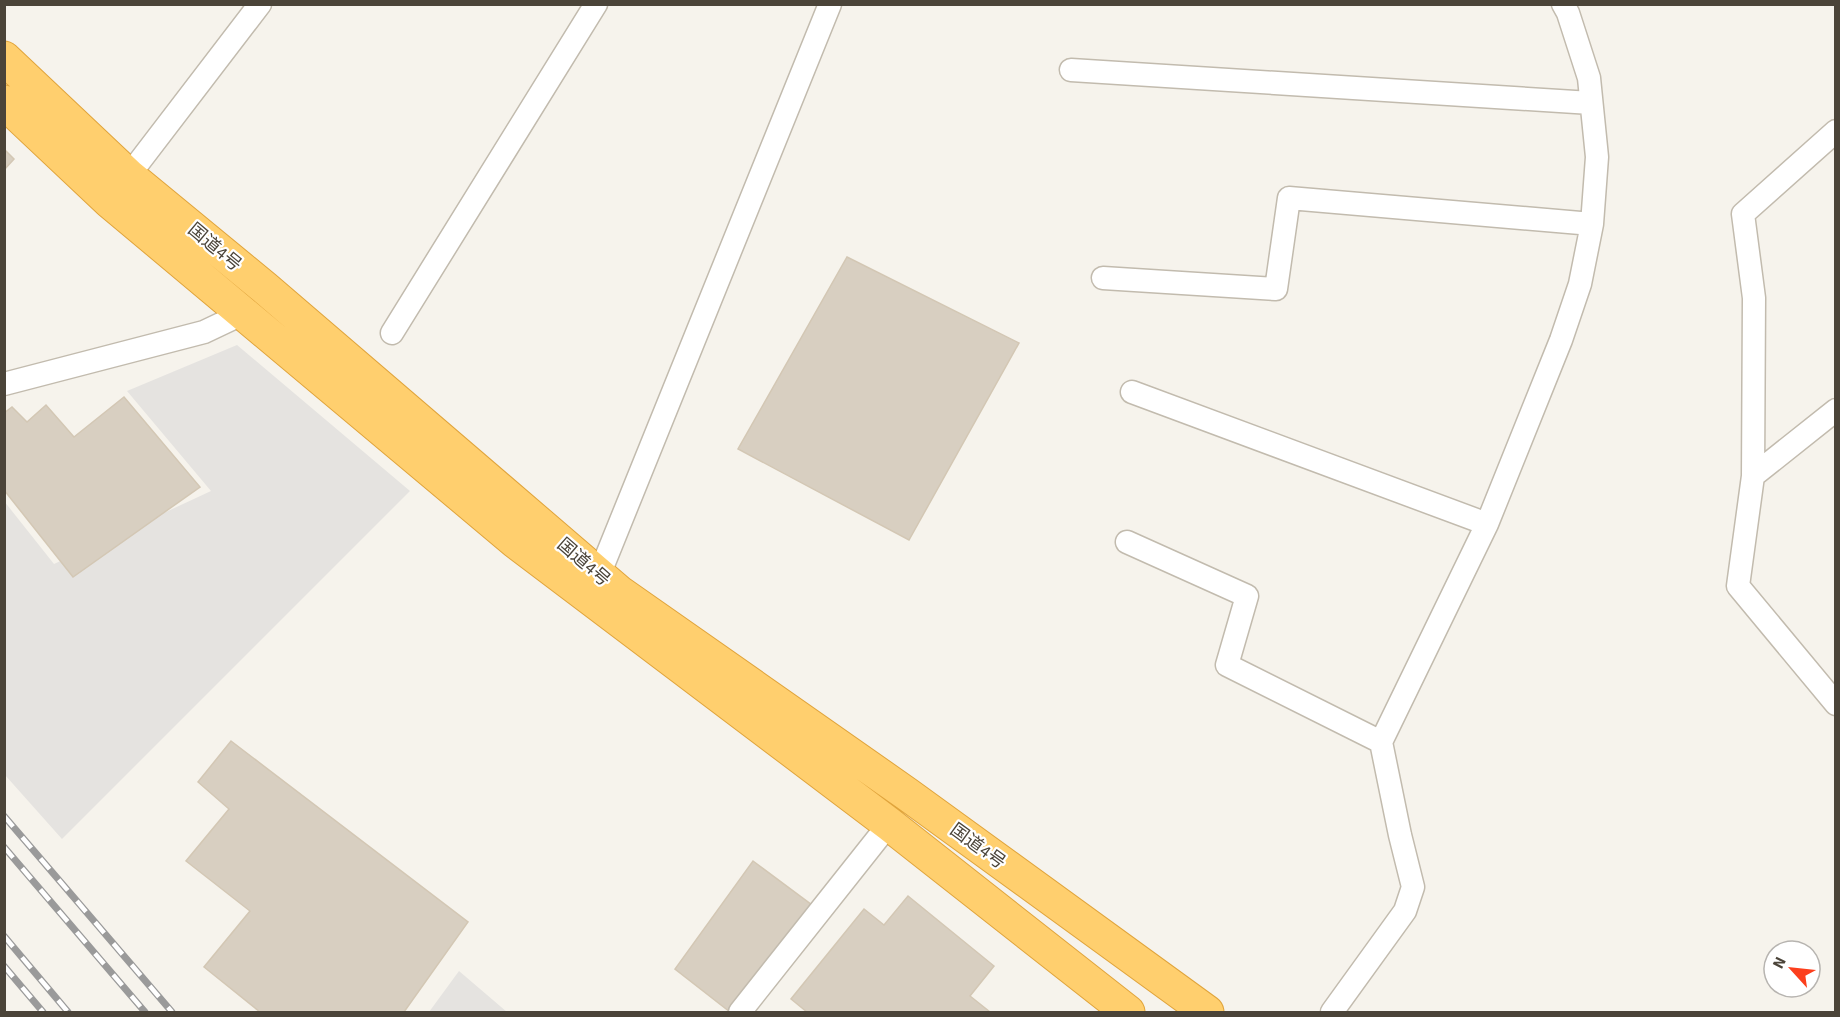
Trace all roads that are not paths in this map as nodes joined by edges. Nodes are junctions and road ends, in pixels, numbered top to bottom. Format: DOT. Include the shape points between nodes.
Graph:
graph roads {
  1 [pos="260,4"];
  2 [pos="596,4"];
  3 [pos="830,4"];
  4 [pos="1563,4"];
  5 [pos="4,58"];
  6 [pos="1071,70"];
  7 [pos="4,102"];
  8 [pos="1591,103"];
  9 [pos="1836,131"];
  10 [pos="119,188"];
  11 [pos="1593,224"];
  12 [pos="1103,278"];
  13 [pos="244,314"];
  14 [pos="392,333"];
  15 [pos="4,384"];
  16 [pos="1132,392"];
  17 [pos="1836,410"];
  18 [pos="1753,476"];
  19 [pos="1487,524"];
  20 [pos="1127,542"];
  21 [pos="599,575"];
  22 [pos="1836,704"];
  23 [pos="1381,742"];
  24 [pos="889,824"];
  25 [pos="740,1012"];
  26 [pos="1128,1012"];
  27 [pos="1207,1012"];
  28 [pos="1332,1012"];
  1 -- 10 [label="street"];
  2 -- 14 [label="street"];
  3 -- 21 [label="street"];
  4 -- 8 [label="street" via="1589,78"];
  5 -- 10 [label="highway, 国道4号"];
  6 -- 8 [label="street"];
  7 -- 10 [label="highway, 国道4号"];
  8 -- 11 [label="street" via="1597,157"];
  9 -- 18 [label="street" via="1743,214 1754,298"];
  10 -- 13 [label="highway, 国道4号"];
  10 -- 21 [label="highway, 国道4号" via="265,288"];
  11 -- 12 [label="street" via="1289,198 1276,289"];
  11 -- 19 [label="street" via="1580,284 1561,340"];
  13 -- 15 [label="street" via="204,332"];
  13 -- 24 [label="highway, 国道4号" via="516,542"];
  16 -- 19 [label="street"];
  17 -- 18 [label="street"];
  18 -- 22 [label="street" via="1738,586"];
  19 -- 23 [label="street"];
  20 -- 23 [label="street" via="1247,596 1227,665"];
  21 -- 27 [label="highway, 国道4号"];
  23 -- 28 [label="street" via="1413,887 1405,911"];
  24 -- 25 [label="street"];
  24 -- 26 [label="highway, 国道4号"];
}
